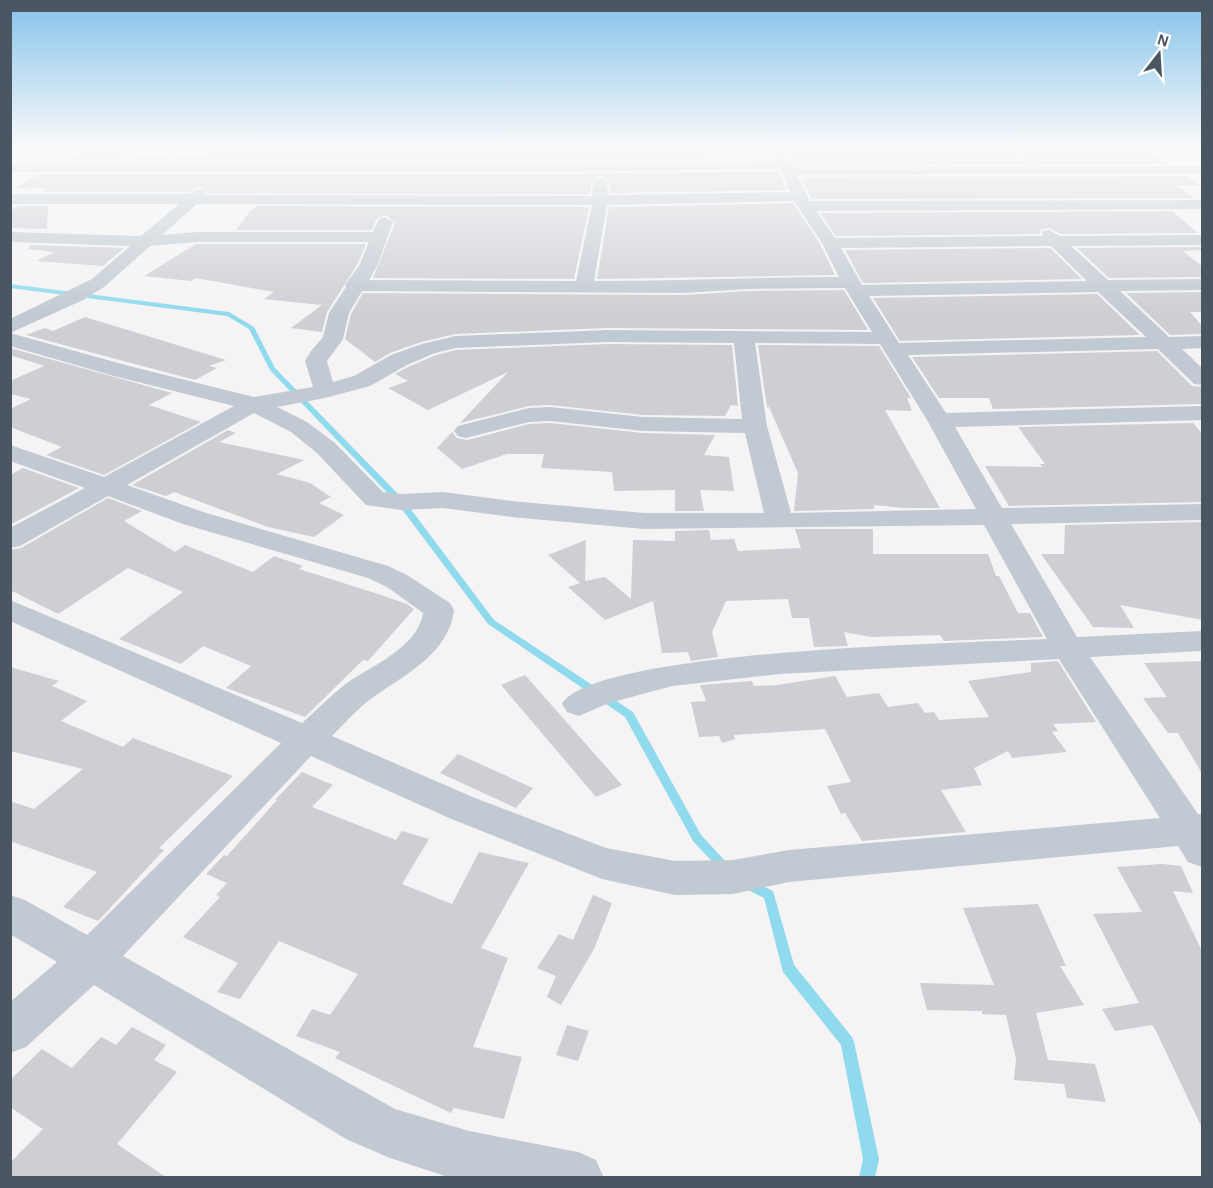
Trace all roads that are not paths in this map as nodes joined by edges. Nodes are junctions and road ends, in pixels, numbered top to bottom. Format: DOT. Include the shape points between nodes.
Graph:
graph roads {
  1 [pos="188,203"];
  2 [pos="394,203"];
  3 [pos="600,203"];
  4 [pos="805,203"];
  5 [pos="973,203"];
  6 [pos="1012,204"];
  7 [pos="1203,204"];
  8 [pos="10,237"];
  9 [pos="378,237"];
  10 [pos="1203,240"];
  11 [pos="145,241"];
  12 [pos="1057,242"];
  13 [pos="830,243"];
  14 [pos="1203,284"];
  15 [pos="354,285"];
  16 [pos="1101,285"];
  17 [pos="853,287"];
  18 [pos="647,293"];
  19 [pos="598,296"];
  20 [pos="10,327"];
  21 [pos="608,336"];
  22 [pos="744,337"];
  23 [pos="10,339"];
  24 [pos="1163,342"];
  25 [pos="1203,342"];
  26 [pos="890,343"];
  27 [pos="1203,379"];
  28 [pos="325,391"];
  29 [pos="254,404"];
  30 [pos="1203,413"];
  31 [pos="939,420"];
  32 [pos="755,426"];
  33 [pos="466,431"];
  34 [pos="10,452"];
  35 [pos="105,485"];
  36 [pos="1203,512"];
  37 [pos="995,517"];
  38 [pos="780,521"];
  39 [pos="10,540"];
  40 [pos="10,609"];
  41 [pos="1203,642"];
  42 [pos="1067,647"];
  43 [pos="587,700"];
  44 [pos="306,739"];
  45 [pos="1198,837"];
  46 [pos="10,912"];
  47 [pos="91,959"];
  48 [pos="10,1032"];
  49 [pos="578,1178"];
  1 -- 11 [label="street"];
  2 -- 9 [label="street"];
  3 -- 19 [label="street"];
  4 -- 13 [label="street"];
  5 -- 6 [label="street"];
  6 -- 7 [label="street"];
  6 -- 12 [label="street"];
  8 -- 11 [label="street"];
  9 -- 11 [label="street" via="197,237"];
  9 -- 15 [label="street" via="376,249"];
  10 -- 12 [label="street"];
  11 -- 20 [label="street" via="98,283"];
  12 -- 13 [label="street"];
  12 -- 16 [label="street"];
  13 -- 17 [label="street"];
  14 -- 16 [label="street"];
  15 -- 19 [label="street"];
  15 -- 28 [label="street" via="339,313 333,339 316,361"];
  16 -- 17 [label="street"];
  16 -- 24 [label="street"];
  17 -- 19 [label="street" via="748,283"];
  17 -- 26 [label="street"];
  18 -- 19 [label="street" via="636,290"];
  19 -- 21 [label="street"];
  21 -- 22 [label="street"];
  21 -- 28 [label="street" via="456,342 429,348 362,381"];
  22 -- 26 [label="street"];
  22 -- 32 [label="street"];
  23 -- 29 [label="street"];
  24 -- 25 [label="street"];
  24 -- 26 [label="street"];
  24 -- 27 [label="street"];
  26 -- 31 [label="street"];
  28 -- 29 [label="street"];
  29 -- 35 [label="street"];
  29 -- 38 [label="street" via="298,427 326,448 375,499 443,500 644,521"];
  30 -- 31 [label="street"];
  31 -- 37 [label="street"];
  32 -- 33 [label="street" via="632,423 550,414"];
  32 -- 38 [label="street"];
  34 -- 35 [label="street"];
  35 -- 39 [label="street"];
  35 -- 44 [label="street" via="193,518 378,572 439,610 437,626 418,650 360,689"];
  36 -- 37 [label="street"];
  37 -- 38 [label="street"];
  37 -- 42 [label="street"];
  40 -- 44 [label="street"];
  41 -- 42 [label="street"];
  42 -- 43 [label="street" via="780,663 672,675"];
  42 -- 45 [label="street"];
  44 -- 45 [label="street" via="462,808 602,863 675,878 733,876 789,866"];
  44 -- 47 [label="street"];
  46 -- 47 [label="street"];
  47 -- 48 [label="street"];
  47 -- 49 [label="street" via="399,1138"];
}
